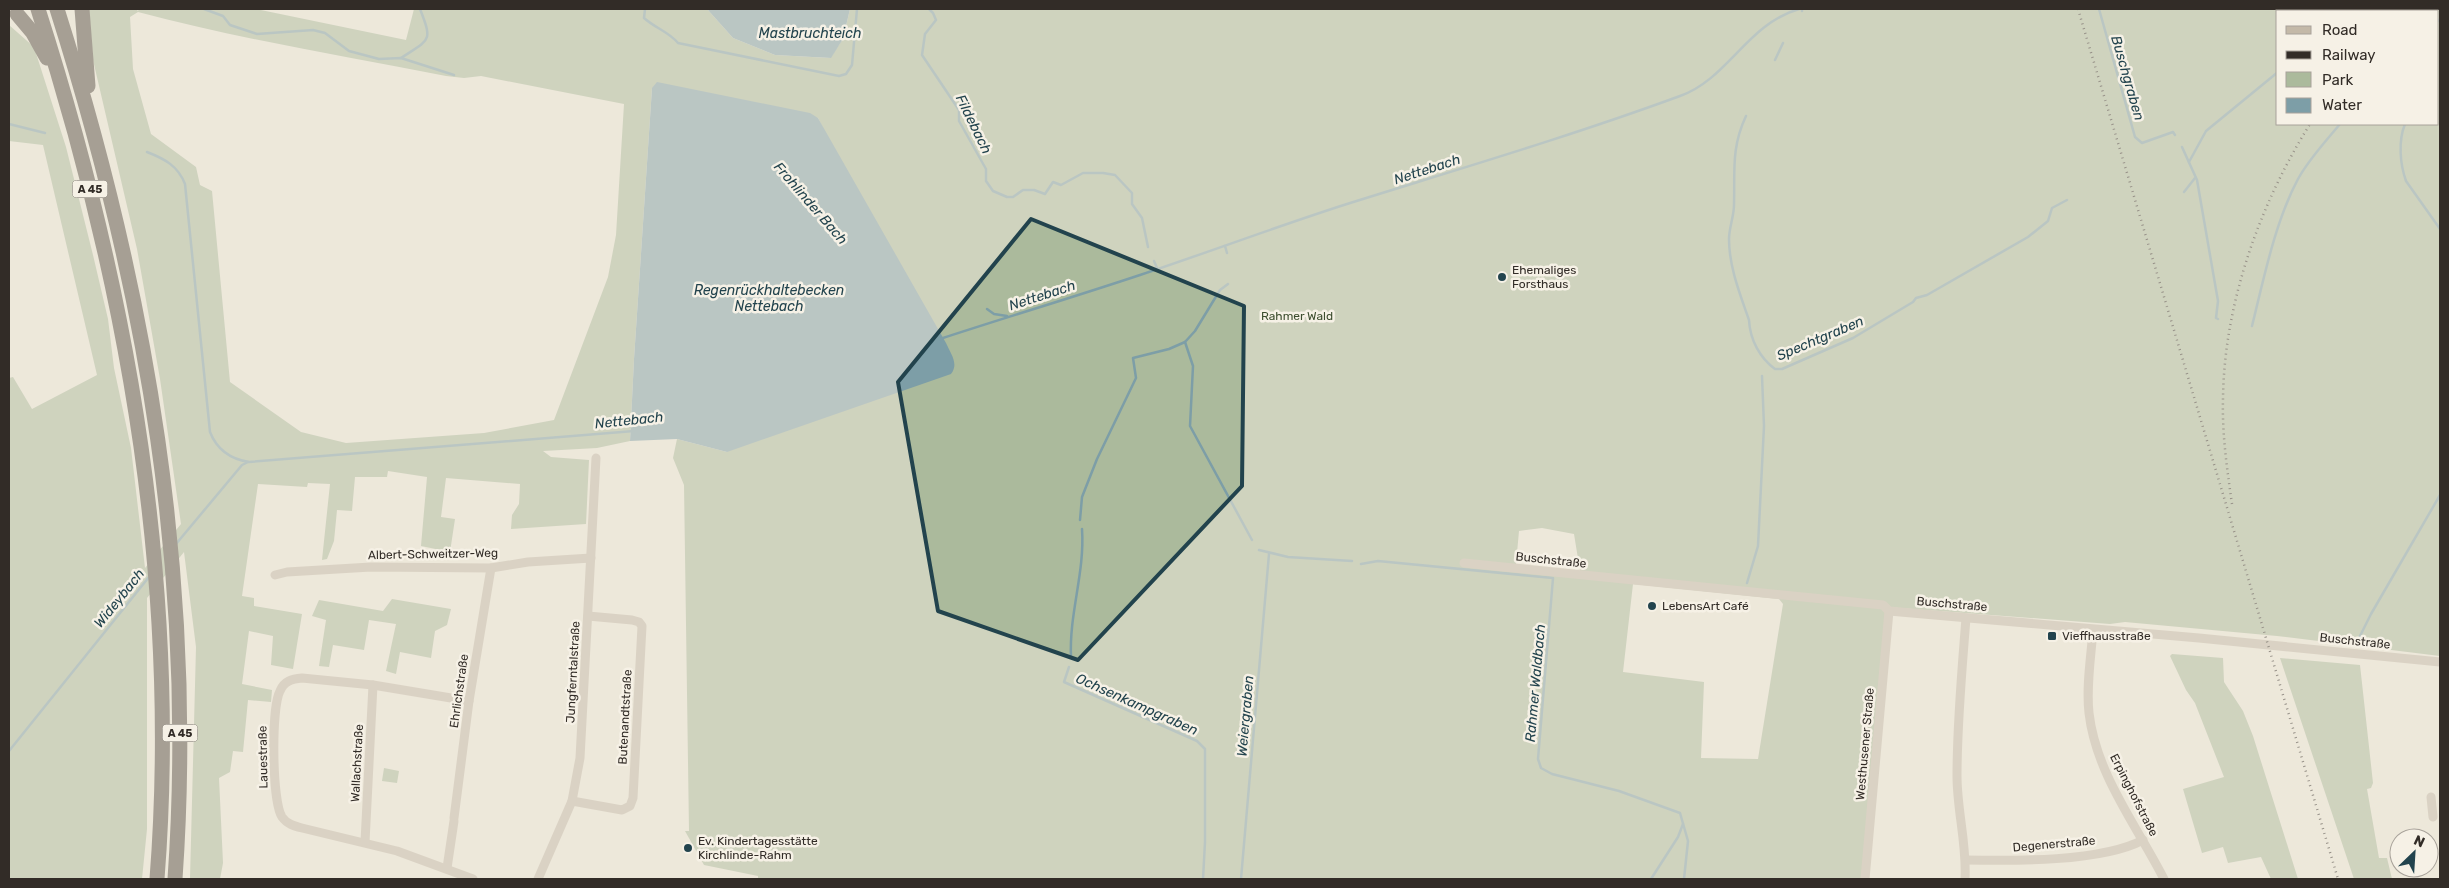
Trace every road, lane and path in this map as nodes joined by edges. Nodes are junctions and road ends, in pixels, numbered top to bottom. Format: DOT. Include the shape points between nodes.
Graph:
graph roads {
  1 [pos="38,9"];
  2 [pos="57,9"];
  3 [pos="82,9"];
  4 [pos="17,14"];
  5 [pos="62,84"];
  6 [pos="93,130"];
  7 [pos="596,458"];
  8 [pos="591,558"];
  9 [pos="1464,564"];
  10 [pos="491,568"];
  11 [pos="275,575"];
  12 [pos="1889,611"];
  13 [pos="588,616"];
  14 [pos="1966,618"];
  15 [pos="2094,630"];
  16 [pos="2440,662"];
  17 [pos="373,685"];
  18 [pos="469,701"];
  19 [pos="2431,797"];
  20 [pos="572,801"];
  21 [pos="2435,811"];
  22 [pos="2143,840"];
  23 [pos="365,842"];
  24 [pos="1966,860"];
  25 [pos="447,868"];
  26 [pos="157,879"];
  27 [pos="175,879"];
  28 [pos="473,879"];
  29 [pos="538,879"];
  30 [pos="1865,879"];
  31 [pos="1965,879"];
  32 [pos="2164,879"];
  1 -- 5 [label="highway, A 45"];
  2 -- 6 [label="highway, A 45"];
  3 -- 6 [label="highway"];
  4 -- 5 [label="highway" via="34,33"];
  5 -- 26 [label="highway, A 45" via="96,211 123,333 140,431 153,537 159,609 162,738"];
  6 -- 27 [label="highway, A 45" via="140,330 168,513 175,586 180,734"];
  7 -- 8 [label="street, Jungferntalstraße"];
  8 -- 10 [label="street, Albert-Schweitzer-Weg"];
  8 -- 13 [label="street, Jungferntalstraße"];
  9 -- 12 [label="street, Buschstraße" via="1883,604"];
  10 -- 11 [label="street, Albert-Schweitzer-Weg" via="374,567"];
  10 -- 18 [label="street, Ehrlichstraße"];
  12 -- 14 [label="street, Buschstraße"];
  12 -- 30 [label="street, Westhusener Straße"];
  13 -- 20 [label="street, Jungferntalstraße" via="580,758"];
  13 -- 20 [label="street, Butenandtstraße" via="632,620 642,626 633,798 630,806 622,810"];
  14 -- 15 [label="street, Buschstraße"];
  14 -- 24 [label="street" via="1957,776"];
  15 -- 16 [label="street, Buschstraße"];
  15 -- 22 [label="street, Erpinghofstraße" via="2088,692 2091,726 2111,781"];
  17 -- 18 [label="street, Lauestraße"];
  17 -- 23 [label="street, Wallachstraße"];
  17 -- 23 [label="street, Lauestraße" via="292,679 278,693 275,718 276,796 283,818 302,828"];
  18 -- 25 [label="street, Ehrlichstraße"];
  19 -- 21 [label="street"];
  20 -- 29 [label="street, Jungferntalstraße"];
  22 -- 24 [label="street, Degenerstraße" via="2124,847 2060,858"];
  22 -- 32 [label="street, Erpinghofstraße"];
  23 -- 25 [label="street, Lauestraße"];
  24 -- 31 [label="street"];
  25 -- 28 [label="street, Lauestraße"];
}
